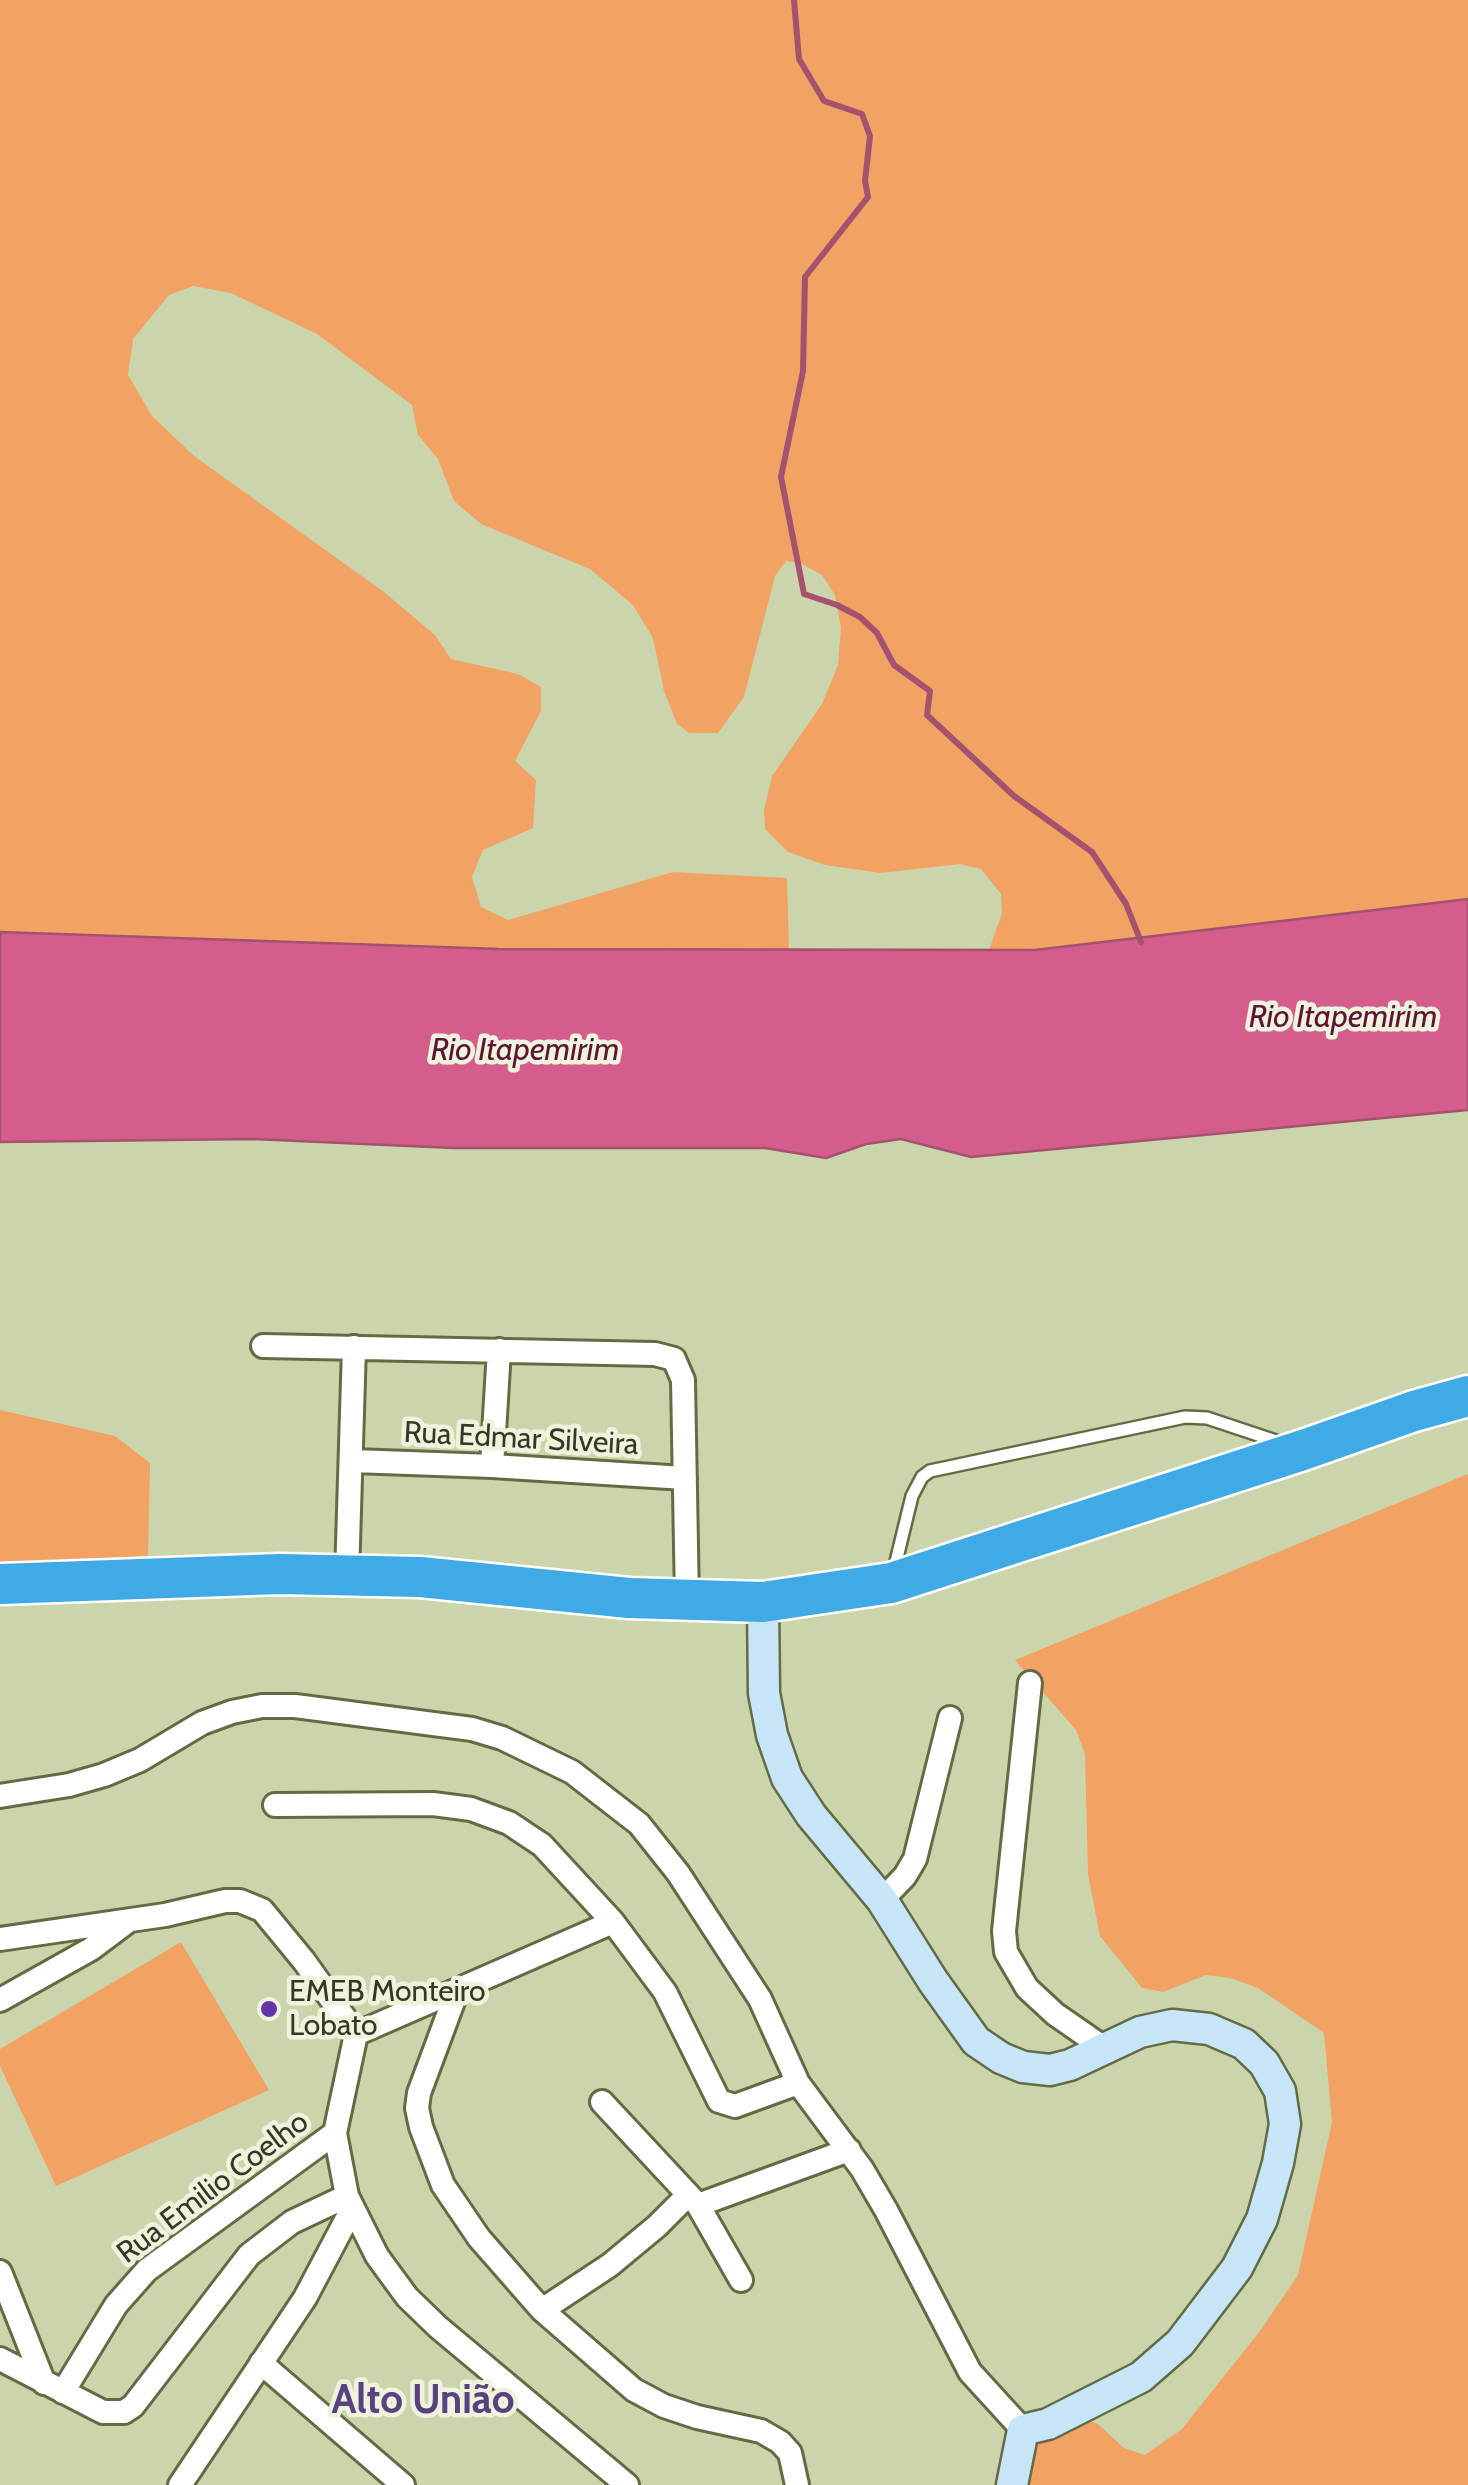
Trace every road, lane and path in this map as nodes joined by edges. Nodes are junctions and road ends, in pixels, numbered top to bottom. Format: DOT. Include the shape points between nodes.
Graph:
graph roads {
  1 [pos="263,1346"];
  2 [pos="354,1348"];
  3 [pos="499,1350"];
  4 [pos="1468,1396"];
  5 [pos="1303,1450"];
  6 [pos="353,1461"];
  7 [pos="492,1466"];
  8 [pos="685,1478"];
  9 [pos="347,1576"];
  10 [pos="891,1583"];
  11 [pos="0,1584"];
  12 [pos="687,1601"];
  13 [pos="763,1602"];
  14 [pos="1030,1683"];
  15 [pos="950,1718"];
  16 [pos="0,1796"];
  17 [pos="275,1804"];
  18 [pos="882,1900"];
  19 [pos="130,1920"];
  20 [pos="612,1922"];
  21 [pos="0,1939"];
  22 [pos="457,1991"];
  23 [pos="0,2000"];
  24 [pos="356,2034"];
  25 [pos="1104,2048"];
  26 [pos="798,2084"];
  27 [pos="602,2102"];
  28 [pos="335,2133"];
  29 [pos="848,2150"];
  30 [pos="693,2200"];
  31 [pos="349,2202"];
  32 [pos="0,2272"];
  33 [pos="741,2280"];
  34 [pos="542,2310"];
  35 [pos="0,2360"];
  36 [pos="261,2364"];
  37 [pos="54,2388"];
  38 [pos="1023,2430"];
  39 [pos="180,2485"];
  40 [pos="403,2485"];
  41 [pos="627,2485"];
  42 [pos="796,2485"];
  43 [pos="1012,2485"];
  1 -- 2 [label="street"];
  2 -- 3 [label="street"];
  2 -- 6 [label="street"];
  3 -- 7 [label="street"];
  3 -- 8 [label="street" via="674,1359 683,1380"];
  4 -- 5 [label="highway"];
  5 -- 10 [label="highway"];
  5 -- 10 [label="lane" via="1185,1417 930,1471 912,1496"];
  6 -- 7 [label="street, Rua Edmar Silveira"];
  6 -- 9 [label="street"];
  7 -- 8 [label="street, Rua Edmar Silveira"];
  8 -- 12 [label="street"];
  9 -- 11 [label="highway"];
  9 -- 12 [label="highway"];
  10 -- 13 [label="highway"];
  12 -- 13 [label="highway"];
  13 -- 18 [label="street" via="764,1693 787,1778"];
  14 -- 25 [label="street" via="1006,1952 1026,1988"];
  15 -- 18 [label="street" via="915,1859"];
  16 -- 26 [label="street" via="104,1775 202,1724 262,1706 502,1738 572,1772 639,1824 760,1999"];
  17 -- 20 [label="street" via="433,1804 509,1823 542,1845"];
  18 -- 25 [label="street" via="976,2041 1001,2058 1050,2070"];
  19 -- 21 [label="street"];
  19 -- 23 [label="street"];
  19 -- 24 [label="street" via="226,1902 252,1904 272,1920"];
  20 -- 22 [label="street"];
  20 -- 26 [label="street" via="665,1992 720,2100 735,2106"];
  22 -- 24 [label="street"];
  22 -- 34 [label="street" via="419,2092 421,2127 443,2185"];
  24 -- 28 [label="street"];
  25 -- 38 [label="street" via="1172,2025 1209,2029 1244,2044 1280,2091 1286,2124 1278,2163 1262,2219 1237,2268 1180,2343 1141,2377"];
  26 -- 29 [label="street"];
  27 -- 30 [label="street"];
  28 -- 31 [label="street"];
  28 -- 37 [label="street, Rua Emilio Coelho" via="147,2270"];
  29 -- 30 [label="street"];
  29 -- 38 [label="street" via="970,2372"];
  30 -- 33 [label="street"];
  30 -- 34 [label="street"];
  31 -- 36 [label="street" via="305,2298"];
  31 -- 37 [label="street" via="292,2222 249,2254 124,2412 103,2412"];
  31 -- 41 [label="street" via="407,2297"];
  32 -- 37 [label="street"];
  34 -- 42 [label="street" via="634,2390 664,2406 780,2442 790,2453"];
  35 -- 37 [label="street"];
  36 -- 39 [label="street"];
  36 -- 40 [label="street"];
  38 -- 43 [label="street"];
}
